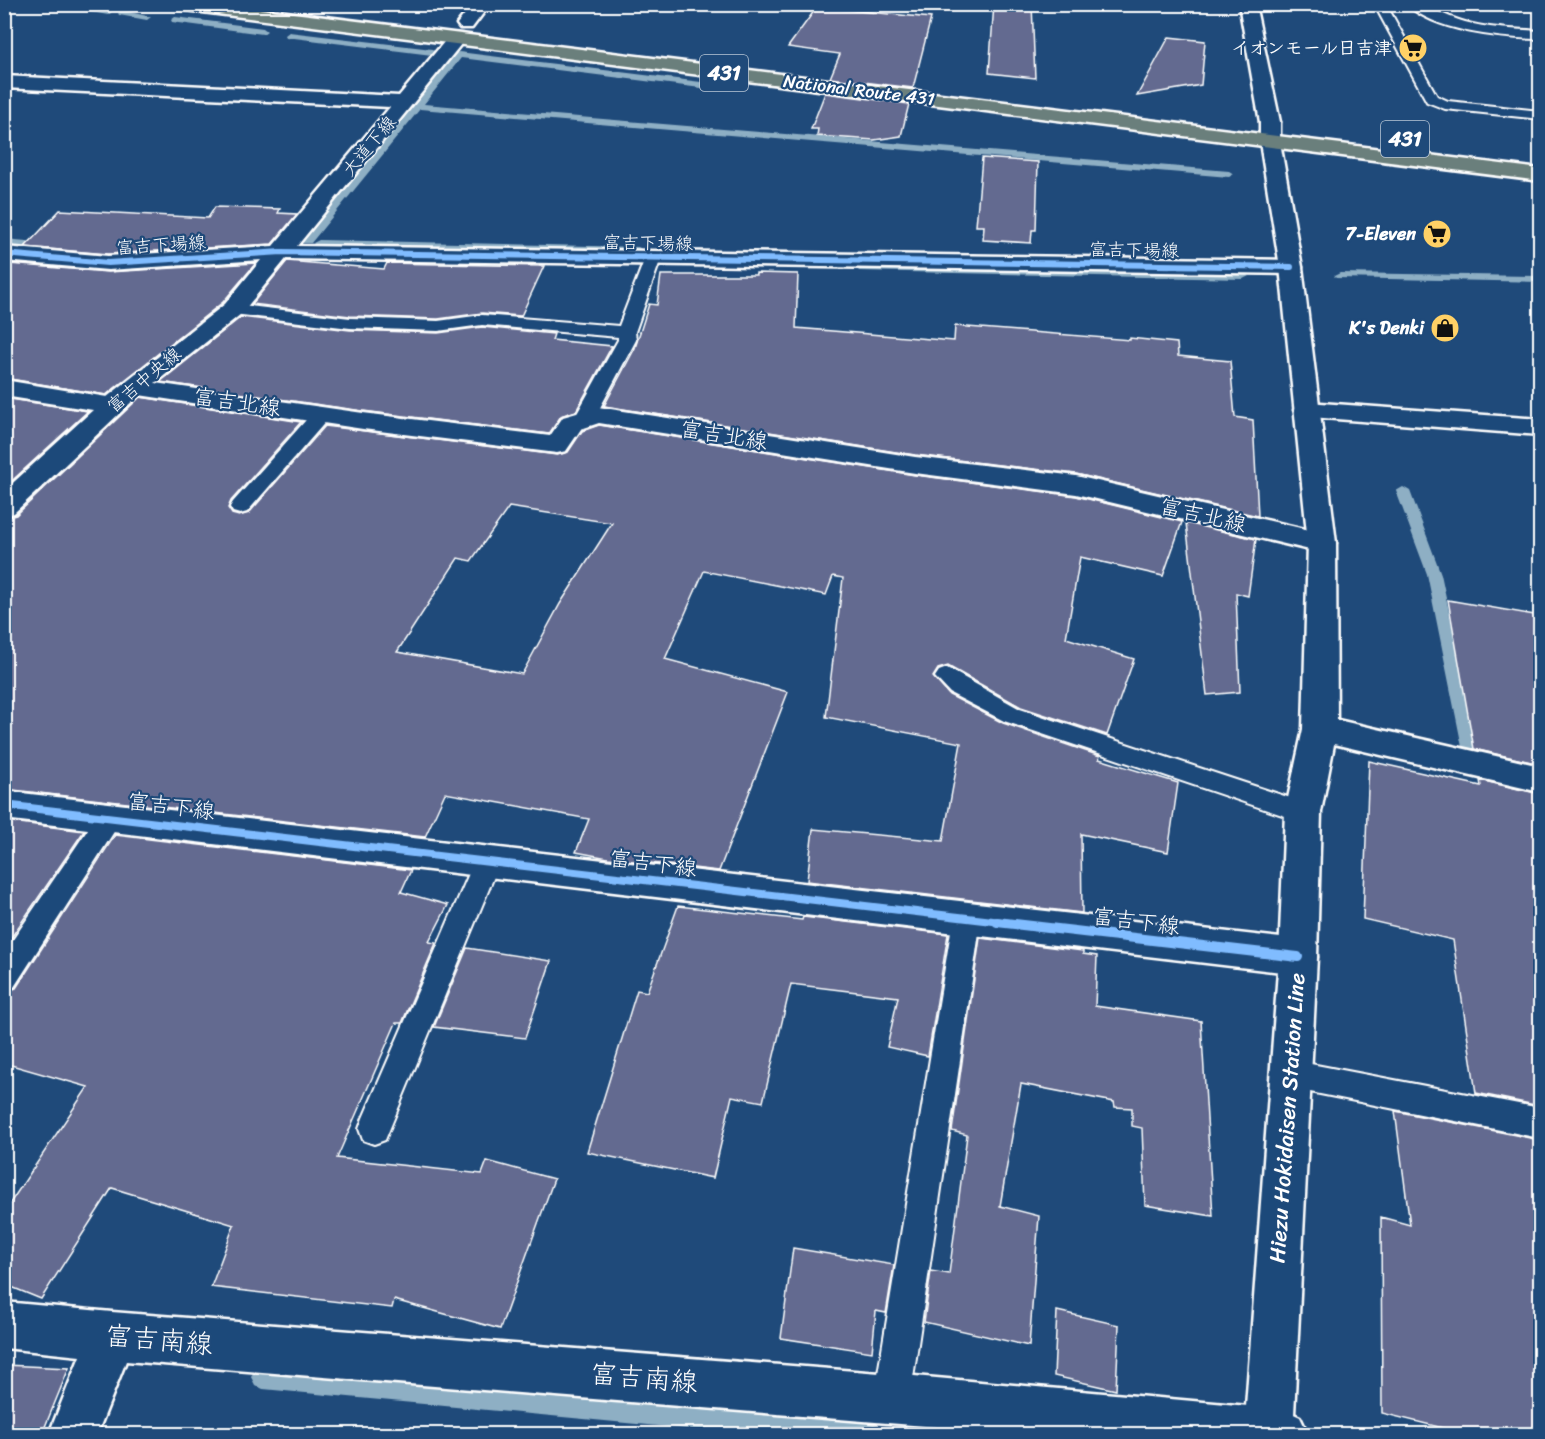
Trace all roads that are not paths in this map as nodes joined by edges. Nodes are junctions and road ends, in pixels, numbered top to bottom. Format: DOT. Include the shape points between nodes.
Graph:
graph roads {
  1 [pos="178,4"];
  2 [pos="305,4"];
  3 [pos="482,4"];
  4 [pos="1247,4"];
  5 [pos="1380,4"];
  6 [pos="1412,4"];
  7 [pos="461,32"];
  8 [pos="1540,35"];
  9 [pos="4,82"];
  10 [pos="1045,95"];
  11 [pos="405,102"];
  12 [pos="1540,116"];
  13 [pos="1262,128"];
  14 [pos="1376,135"];
  15 [pos="1540,175"];
  16 [pos="282,252"];
  17 [pos="4,254"];
  18 [pos="653,258"];
  19 [pos="1291,267"];
  20 [pos="233,309"];
  21 [pos="626,332"];
  22 [pos="133,387"];
  23 [pos="4,388"];
  24 [pos="113,406"];
  25 [pos="1307,410"];
  26 [pos="321,415"];
  27 [pos="584,419"];
  28 [pos="1540,427"];
  29 [pos="4,507"];
  30 [pos="240,507"];
  31 [pos="1322,543"];
  32 [pos="947,677"];
  33 [pos="1320,729"];
  34 [pos="1540,779"];
  35 [pos="4,805"];
  36 [pos="1303,812"];
  37 [pos="110,817"];
  38 [pos="487,862"];
  39 [pos="967,919"];
  40 [pos="1298,957"];
  41 [pos="4,978"];
  42 [pos="1290,1074"];
  43 [pos="1540,1123"];
  44 [pos="374,1129"];
  45 [pos="4,1325"];
  46 [pos="112,1336"];
  47 [pos="892,1398"];
  48 [pos="1273,1433"];
  49 [pos="73,1434"];
  1 -- 7 [label="highway, National Route 431 / 431"];
  2 -- 7 [label="highway, National Route 431 / 431"];
  3 -- 7 [label="street, 大道下線"];
  4 -- 13 [label="street, Hiezu Hokidaisen Station Line"];
  5 -- 12 [label="lane" via="1432,99 1445,105"];
  6 -- 8 [label="lane" via="1438,19 1483,32"];
  7 -- 10 [label="highway, National Route 431 / 431"];
  7 -- 11 [label="street, 大道下線"];
  7 -- 13 [label="highway, National Route 431 / 431"];
  9 -- 11 [label="street"];
  11 -- 16 [label="street, 大道下線"];
  13 -- 14 [label="highway, National Route 431 / 431"];
  13 -- 15 [label="highway, National Route 431 / 431"];
  13 -- 19 [label="street, Hiezu Hokidaisen Station Line"];
  16 -- 17 [label="street, 富吉下場線" via="108,263"];
  16 -- 18 [label="street, 富吉下場線"];
  16 -- 20 [label="street, 富吉中央線"];
  18 -- 19 [label="street, 富吉下場線"];
  18 -- 21 [label="lane"];
  19 -- 25 [label="street, Hiezu Hokidaisen Station Line"];
  20 -- 21 [label="lane" via="350,323 438,326 482,320"];
  20 -- 22 [label="street, 富吉中央線"];
  21 -- 27 [label="lane" via="627,340"];
  22 -- 24 [label="street, 富吉中央線"];
  22 -- 26 [label="street, 富吉北線"];
  23 -- 24 [label="street"];
  24 -- 29 [label="street, 富吉中央線"];
  25 -- 28 [label="street"];
  25 -- 31 [label="street, Hiezu Hokidaisen Station Line"];
  26 -- 27 [label="street, 富吉北線" via="557,445 572,423"];
  26 -- 30 [label="lane"];
  27 -- 31 [label="street, 富吉北線" via="598,415 915,465 1077,485"];
  31 -- 33 [label="street, Hiezu Hokidaisen Station Line"];
  32 -- 36 [label="lane" via="958,687 1012,715"];
  33 -- 34 [label="street"];
  33 -- 36 [label="street, Hiezu Hokidaisen Station Line"];
  35 -- 37 [label="street, 富吉下線"];
  36 -- 40 [label="street, Hiezu Hokidaisen Station Line"];
  37 -- 38 [label="street, 富吉下線"];
  37 -- 41 [label="lane"];
  38 -- 39 [label="street, 富吉下線"];
  38 -- 44 [label="lane"];
  39 -- 40 [label="street, 富吉下線"];
  39 -- 47 [label="lane"];
  40 -- 42 [label="street, Hiezu Hokidaisen Station Line"];
  42 -- 43 [label="lane"];
  42 -- 48 [label="street, Hiezu Hokidaisen Station Line"];
  45 -- 46 [label="street, 富吉南線"];
  46 -- 47 [label="street, 富吉南線"];
  46 -- 49 [label="street"];
  47 -- 48 [label="street, 富吉南線"];
}
